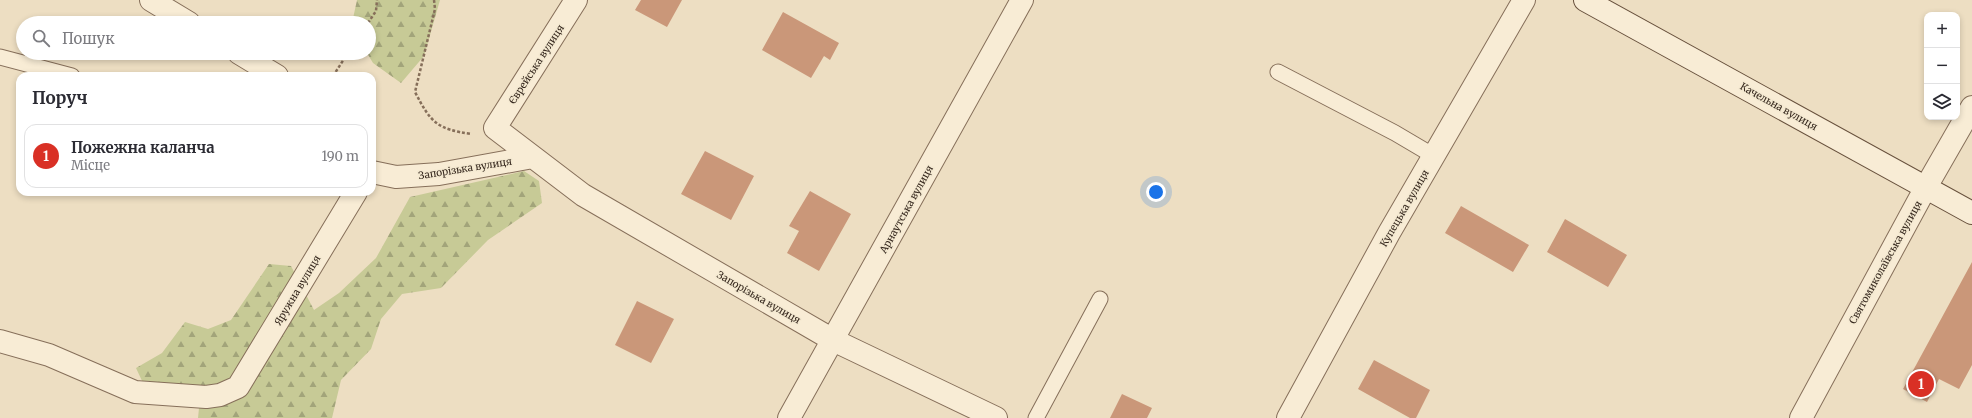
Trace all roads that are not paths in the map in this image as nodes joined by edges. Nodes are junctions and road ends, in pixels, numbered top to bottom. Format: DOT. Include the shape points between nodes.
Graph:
graph roads {
  1 [pos="151,0"];
  2 [pos="576,0"];
  3 [pos="1022,0"];
  4 [pos="1524,0"];
  5 [pos="1585,0"];
  6 [pos="177,16"];
  7 [pos="0,57"];
  8 [pos="251,60"];
  9 [pos="57,72"];
  10 [pos="270,72"];
  11 [pos="1278,72"];
  12 [pos="1972,107"];
  13 [pos="495,128"];
  14 [pos="1434,156"];
  15 [pos="533,157"];
  16 [pos="376,173"];
  17 [pos="1926,187"];
  18 [pos="354,196"];
  19 [pos="1972,213"];
  20 [pos="1100,299"];
  21 [pos="832,340"];
  22 [pos="0,341"];
  23 [pos="789,418"];
  24 [pos="996,418"];
  25 [pos="1036,418"];
  26 [pos="1288,418"];
  27 [pos="1801,418"];
  1 -- 6 [label="street"];
  2 -- 13 [label="street, Єврейська вулиця"];
  3 -- 21 [label="street, Арнаутська вулиця"];
  4 -- 14 [label="street, Купецька вулиця"];
  5 -- 17 [label="street, Качельна вулиця"];
  7 -- 9 [label="lane"];
  8 -- 10 [label="street"];
  11 -- 14 [label="lane"];
  12 -- 17 [label="street, Святомиколаївська вулиця"];
  13 -- 15 [label="street, Запорізька вулиця"];
  14 -- 26 [label="street, Купецька вулиця"];
  15 -- 16 [label="street, Запорізька вулиця" via="439,174 396,177"];
  15 -- 21 [label="street, Запорізька вулиця" via="583,195"];
  17 -- 19 [label="street, Качельна вулиця"];
  17 -- 27 [label="street, Святомиколаївська вулиця"];
  18 -- 22 [label="street, Яружна вулиця" via="238,387 220,395 206,397 135,392 49,354"];
  20 -- 25 [label="lane"];
  21 -- 23 [label="street, Арнаутська вулиця"];
  21 -- 24 [label="street, Запорізька вулиця"];
}
